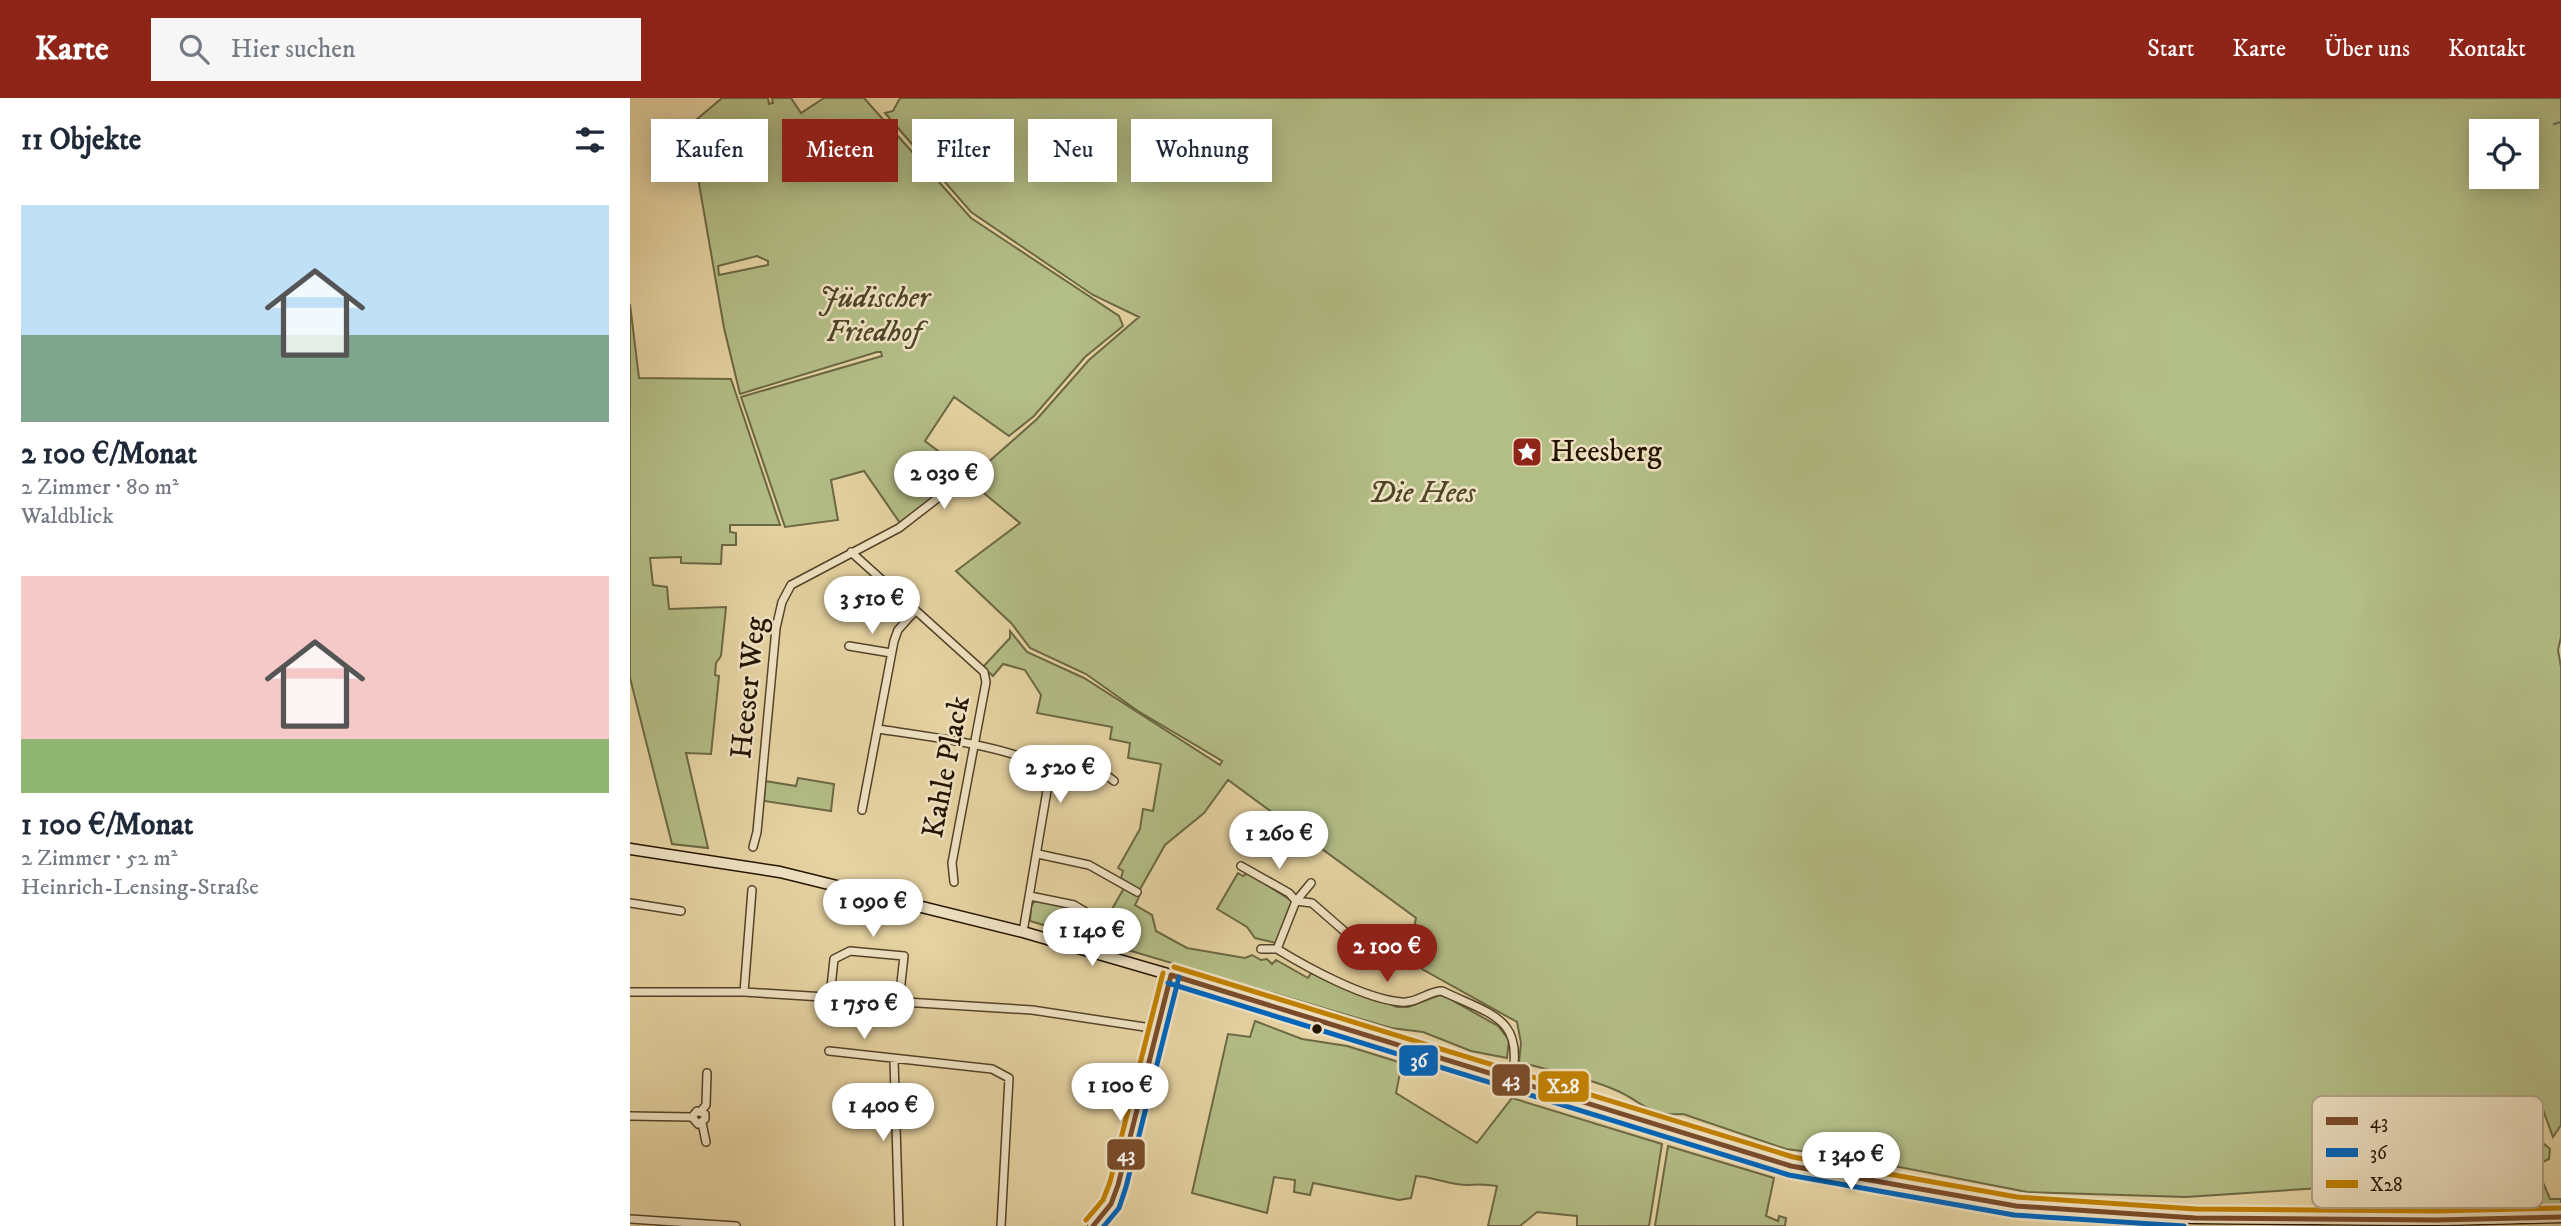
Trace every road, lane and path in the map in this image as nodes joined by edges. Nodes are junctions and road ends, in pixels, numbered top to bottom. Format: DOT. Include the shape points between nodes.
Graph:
graph roads {
  1 [pos="974,470"];
  2 [pos="850,552"];
  3 [pos="915,611"];
  4 [pos="849,646"];
  5 [pos="891,653"];
  6 [pos="878,729"];
  7 [pos="975,744"];
  8 [pos="1050,773"];
  9 [pos="1114,781"];
  10 [pos="862,810"];
  11 [pos="753,847"];
  12 [pos="630,849"];
  13 [pos="1038,854"];
  14 [pos="1241,866"];
  15 [pos="954,882"];
  16 [pos="1311,883"];
  17 [pos="752,890"];
  18 [pos="1137,892"];
  19 [pos="1030,896"];
  20 [pos="1296,901"];
  21 [pos="630,903"];
  22 [pos="681,911"];
  23 [pos="1103,922"];
  24 [pos="1361,929"];
  25 [pos="1023,932"];
  26 [pos="1261,949"];
  27 [pos="1277,949"];
  28 [pos="1171,975"];
  29 [pos="630,992"];
  30 [pos="744,992"];
  31 [pos="830,997"];
  32 [pos="899,1001"];
  33 [pos="1158,1029"];
  34 [pos="829,1052"];
  35 [pos="894,1060"];
  36 [pos="707,1073"];
  37 [pos="1511,1082"];
  38 [pos="701,1111"];
  39 [pos="630,1116"];
  40 [pos="692,1117"];
  41 [pos="702,1123"];
  42 [pos="706,1142"];
  43 [pos="2561,1217"];
  44 [pos="630,1219"];
  45 [pos="2504,1222"];
  46 [pos="736,1226"];
  47 [pos="899,1226"];
  48 [pos="1001,1226"];
  49 [pos="1093,1226"];
  1 -- 2 [label="street, Heeser Weg" via="899,528"];
  2 -- 3 [label="street, Kahle Plack"];
  2 -- 11 [label="street, Heeser Weg" via="791,585 782,602"];
  3 -- 5 [label="street" via="898,630"];
  3 -- 7 [label="street, Kahle Plack" via="984,672"];
  4 -- 5 [label="street"];
  5 -- 6 [label="street"];
  6 -- 7 [label="street"];
  6 -- 10 [label="street"];
  7 -- 8 [label="street"];
  7 -- 15 [label="street, Kahle Plack" via="952,863"];
  8 -- 9 [label="street" via="1065,765 1101,771"];
  8 -- 13 [label="street"];
  12 -- 25 [label="main road" via="780,872"];
  13 -- 18 [label="street" via="1089,865"];
  13 -- 19 [label="street"];
  14 -- 20 [label="street"];
  16 -- 20 [label="street"];
  17 -- 30 [label="street"];
  19 -- 23 [label="street" via="1074,905"];
  19 -- 25 [label="street"];
  20 -- 24 [label="street" via="1312,903 1351,937"];
  20 -- 27 [label="street"];
  21 -- 22 [label="street"];
  25 -- 28 [label="main road"];
  26 -- 27 [label="street"];
  27 -- 37 [label="street" via="1331,978 1388,999 1404,1003 1442,991 1503,1022 1517,1047"];
  28 -- 33 [label="street"];
  28 -- 37 [label="main road"];
  29 -- 30 [label="street"];
  30 -- 31 [label="street"];
  31 -- 32 [label="street"];
  31 -- 32 [label="street" via="834,959 850,951 904,956"];
  32 -- 33 [label="street" via="1032,1010"];
  33 -- 49 [label="street" via="1118,1185 1111,1204"];
  34 -- 35 [label="street"];
  35 -- 47 [label="street"];
  35 -- 48 [label="street" via="992,1069 1009,1078"];
  36 -- 38 [label="street" via="706,1105"];
  37 -- 45 [label="main road" via="1791,1166 2016,1206 2195,1218"];
  38 -- 40 [label="street"];
  38 -- 41 [label="street"];
  39 -- 40 [label="street"];
  40 -- 41 [label="street"];
  41 -- 42 [label="street"];
  43 -- 45 [label="main road"];
  44 -- 46 [label="street"];
}
